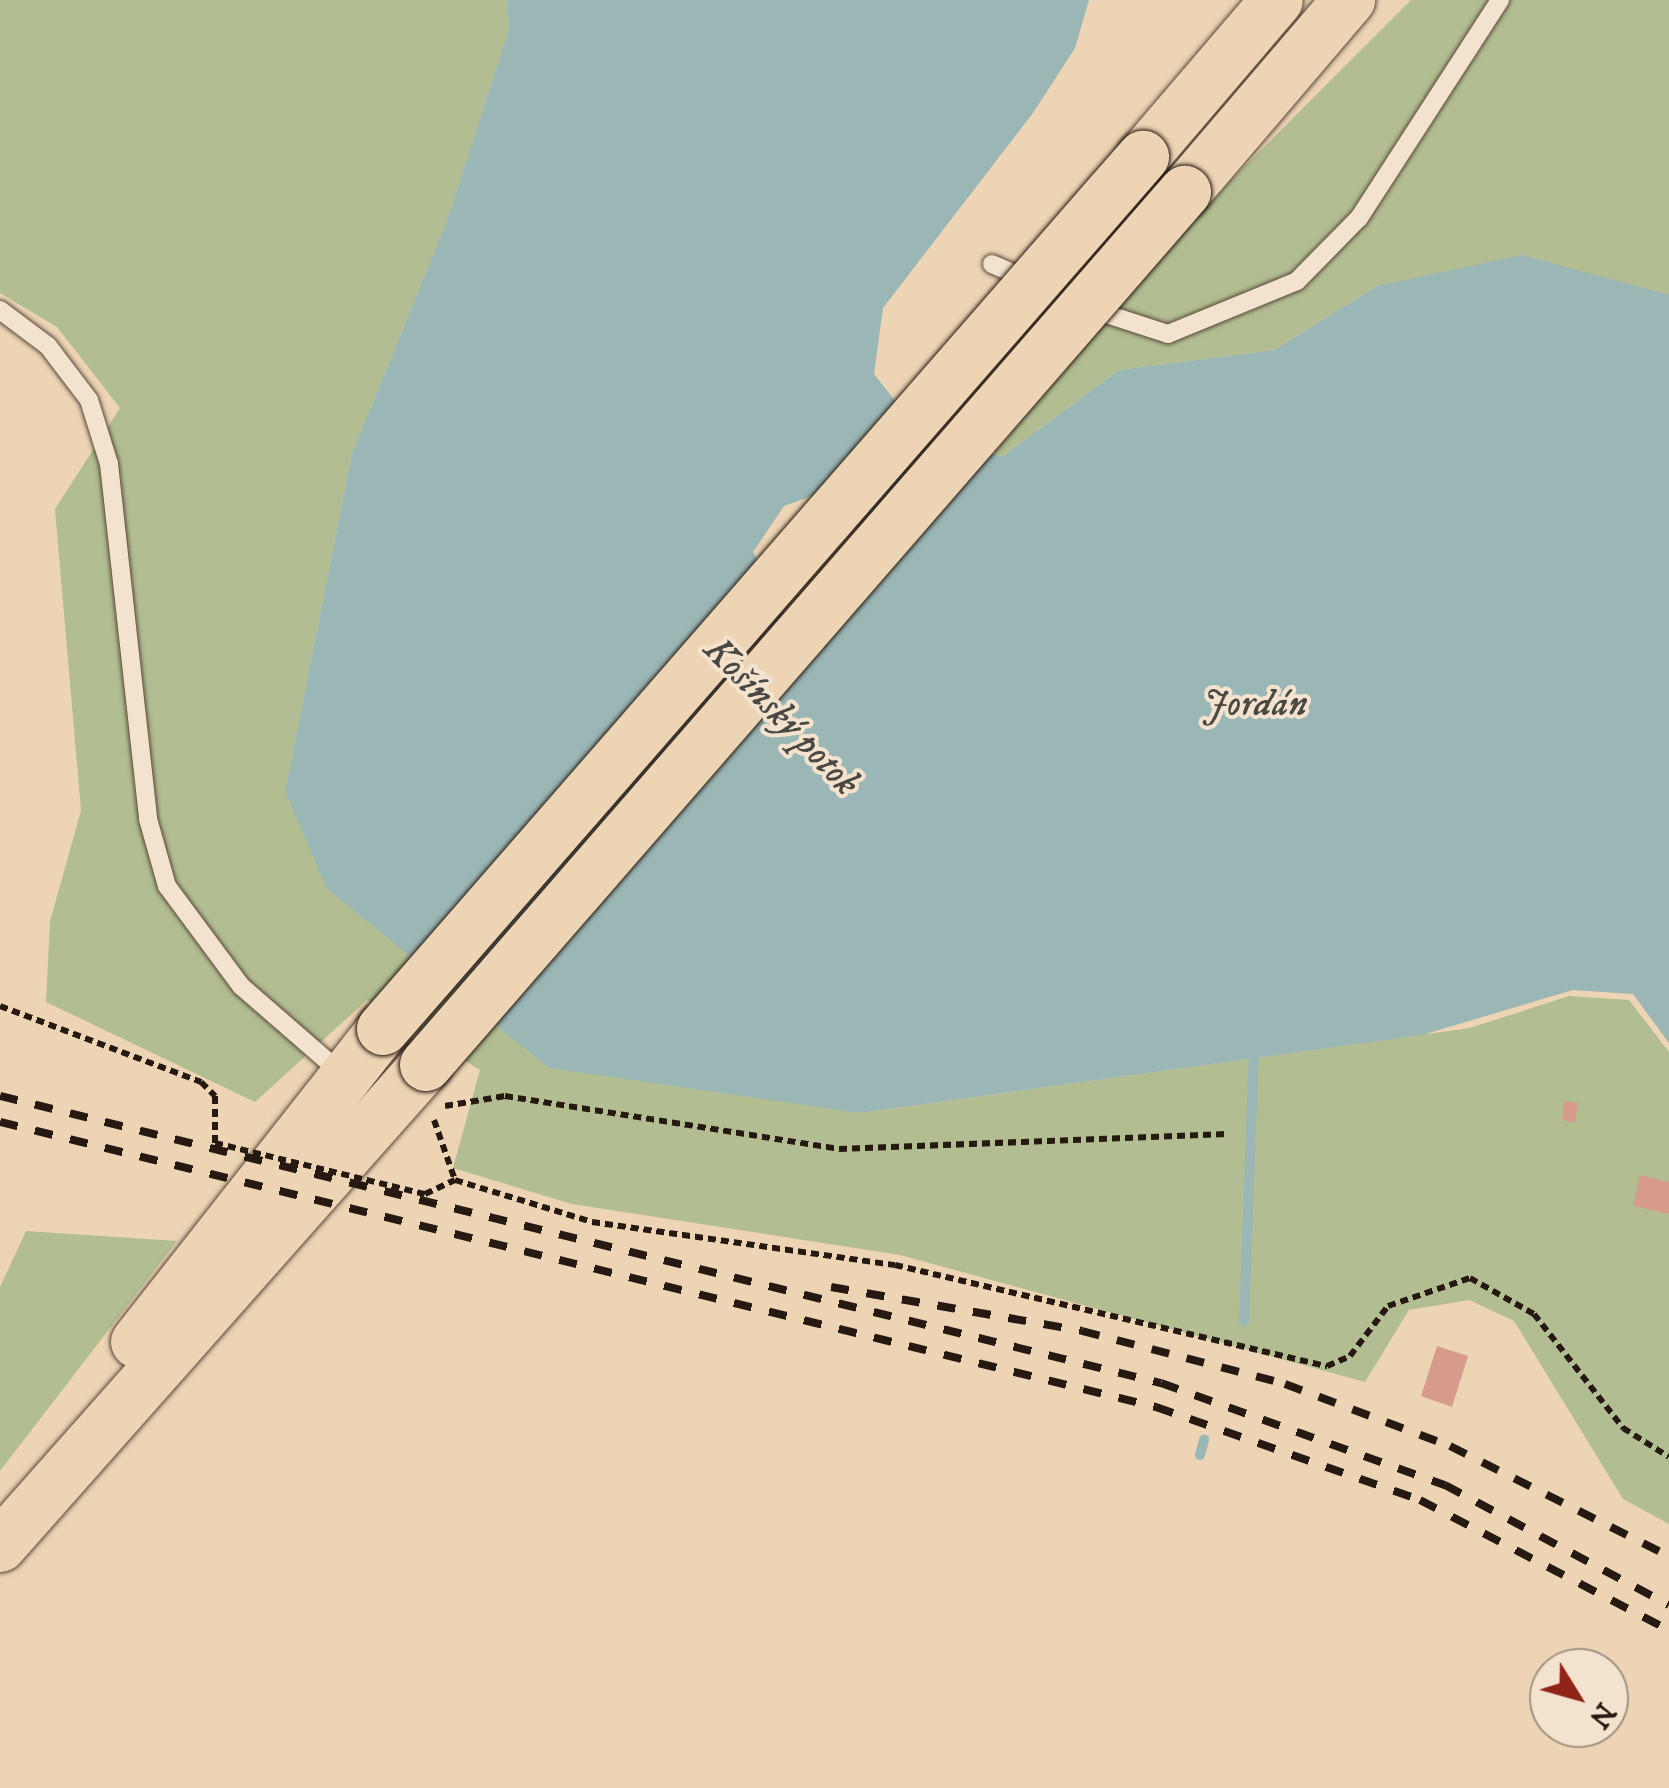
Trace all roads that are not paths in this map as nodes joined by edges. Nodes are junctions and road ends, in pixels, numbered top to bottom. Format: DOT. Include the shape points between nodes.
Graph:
graph roads {
  1 [pos="1278,0"];
  2 [pos="1500,0"];
  3 [pos="1347,4"];
  4 [pos="992,264"];
  5 [pos="0,310"];
  6 [pos="342,1074"];
  7 [pos="0,1536"];
  8 [pos="0,1546"];
  1 -- 6 [label="main road, bridge"];
  2 -- 4 [label="lane" via="1359,218 1297,281 1168,334"];
  3 -- 8 [label="main road, bridge" via="428,1087"];
  5 -- 6 [label="lane" via="48,346 89,400 108,464 148,818 167,886 241,986"];
  6 -- 7 [label="main road"];
}
